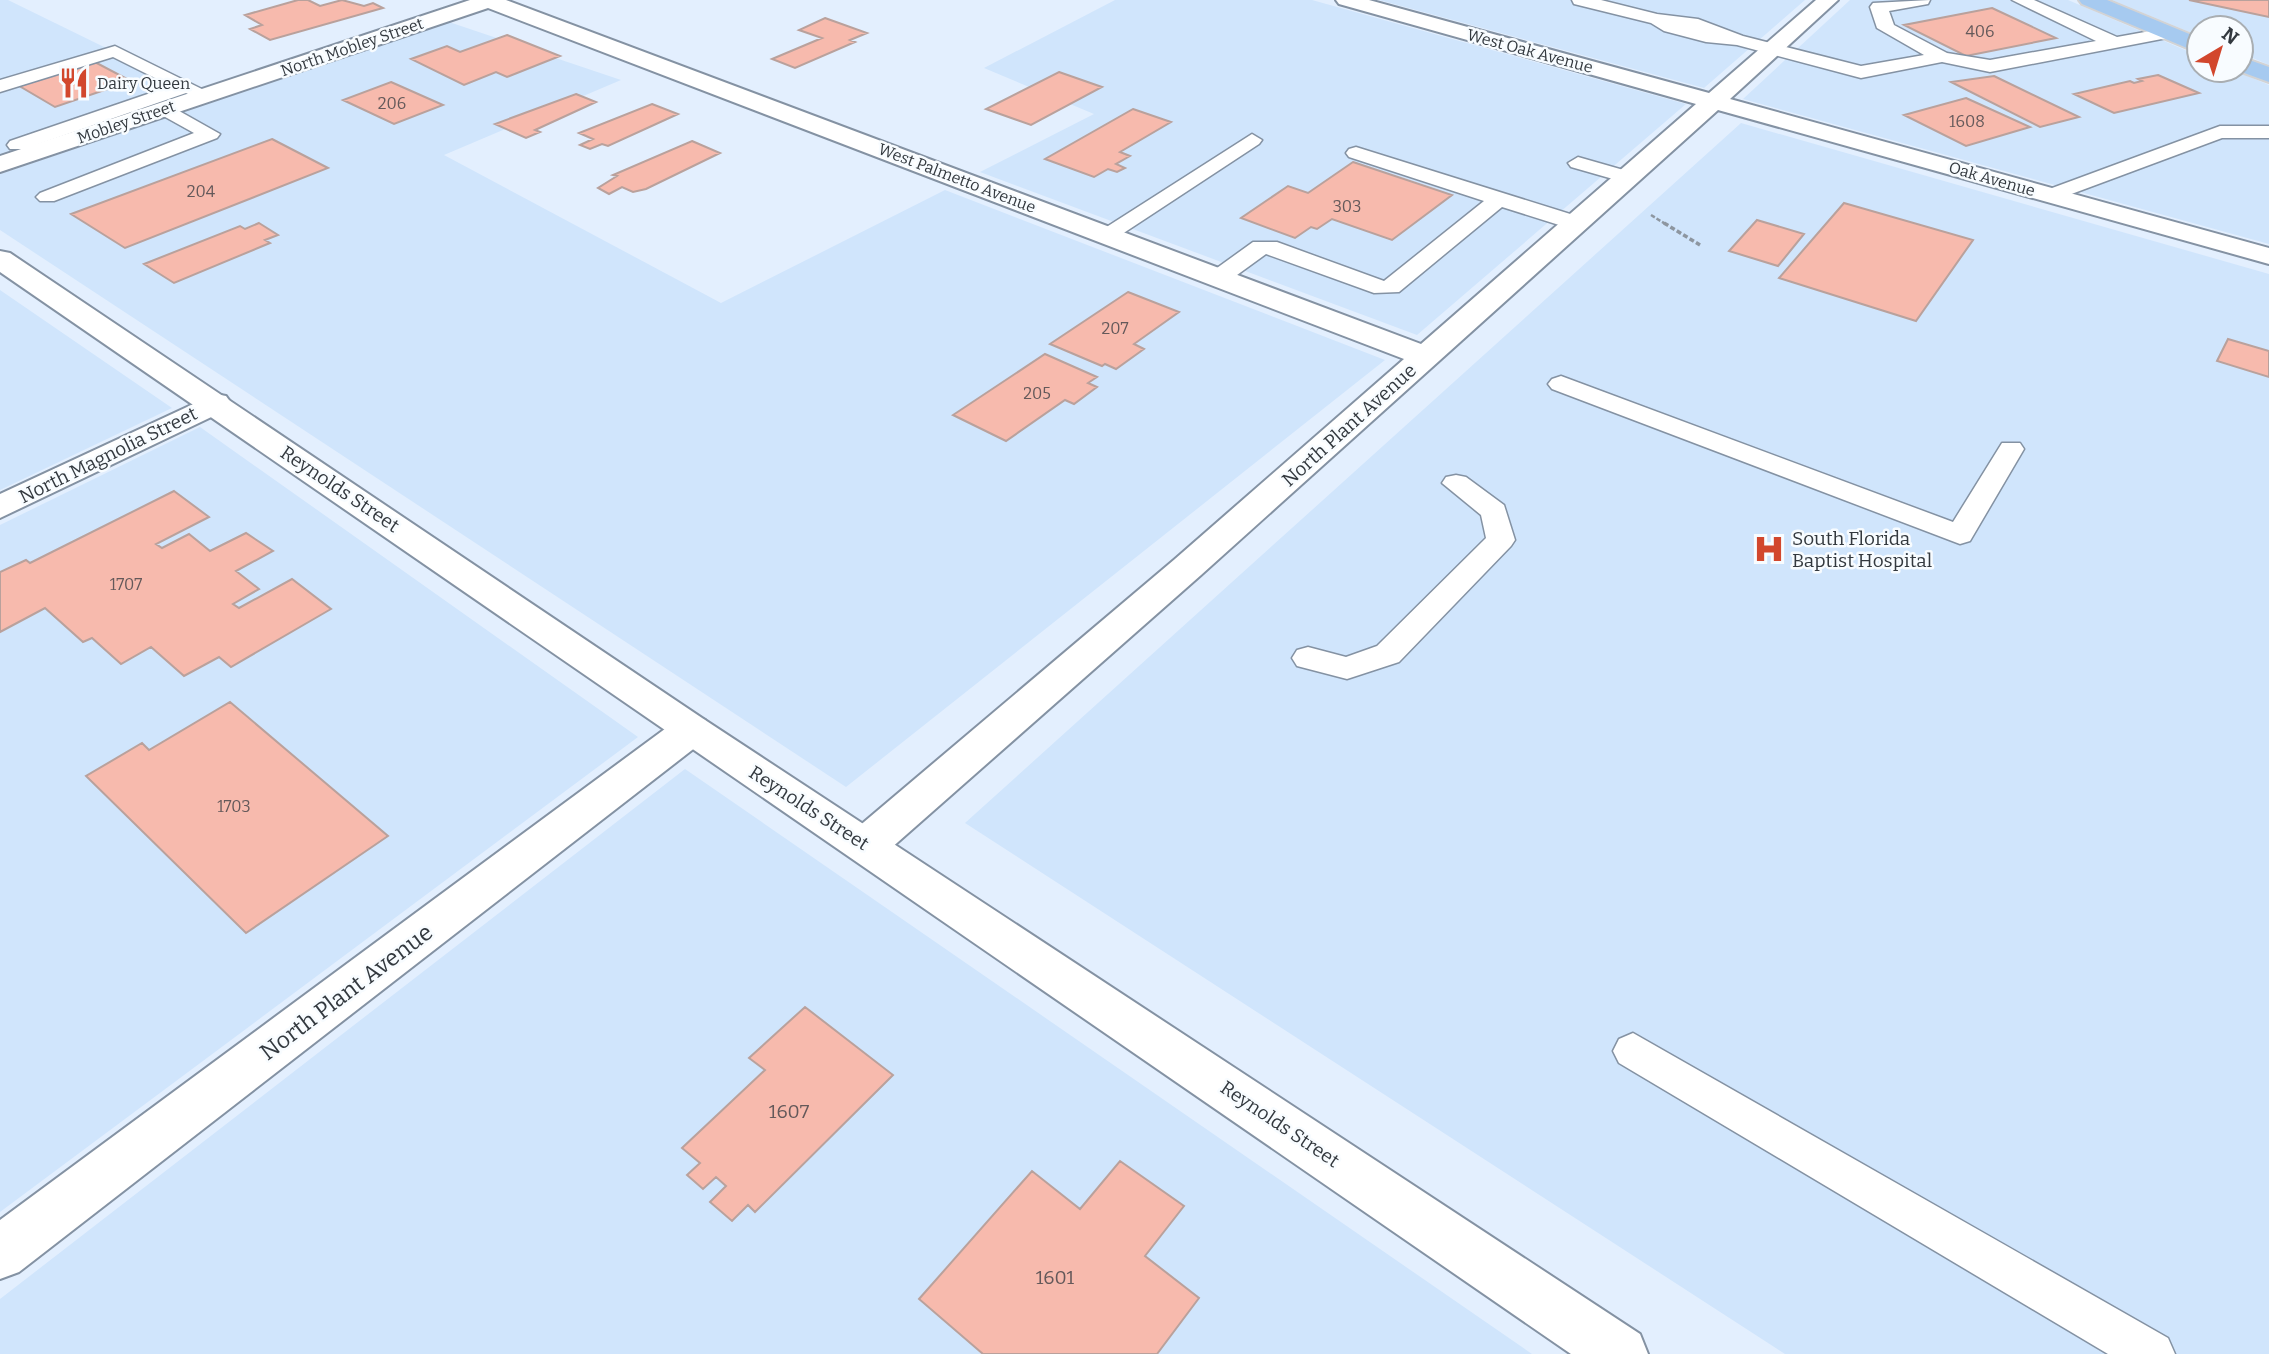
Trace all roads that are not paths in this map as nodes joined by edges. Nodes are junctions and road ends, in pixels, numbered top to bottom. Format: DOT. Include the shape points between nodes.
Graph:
graph roads {
  1 [pos="489,0"];
  2 [pos="1346,0"];
  3 [pos="1580,0"];
  4 [pos="1828,0"];
  5 [pos="1922,0"];
  6 [pos="2020,0"];
  7 [pos="2089,0"];
  8 [pos="2167,33"];
  9 [pos="2185,40"];
  10 [pos="2115,43"];
  11 [pos="1773,50"];
  12 [pos="1942,57"];
  13 [pos="252,80"];
  14 [pos="0,86"];
  15 [pos="196,91"];
  16 [pos="1715,101"];
  17 [pos="165,109"];
  18 [pos="2269,132"];
  19 [pos="1252,140"];
  20 [pos="14,145"];
  21 [pos="1356,153"];
  22 [pos="1578,163"];
  23 [pos="0,164"];
  24 [pos="1628,177"];
  25 [pos="2051,195"];
  26 [pos="47,197"];
  27 [pos="1499,199"];
  28 [pos="1575,223"];
  29 [pos="1105,235"];
  30 [pos="2269,256"];
  31 [pos="0,259"];
  32 [pos="1218,278"];
  33 [pos="1427,357"];
  34 [pos="1561,384"];
  35 [pos="215,403"];
  36 [pos="2011,449"];
  37 [pos="1456,483"];
  38 [pos="0,507"];
  39 [pos="1308,658"];
  40 [pos="691,730"];
  41 [pos="866,845"];
  42 [pos="1633,1051"];
  43 [pos="0,1253"];
  44 [pos="1620,1354"];
  45 [pos="2152,1354"];
  1 -- 13 [label="street, North Mobley Street"];
  1 -- 29 [label="street, West Palmetto Avenue"];
  2 -- 16 [label="street, West Oak Avenue"];
  3 -- 11 [label="lane" via="1721,30 1737,40"];
  4 -- 11 [label="street, North Plant Avenue"];
  5 -- 12 [label="lane" via="1879,8 1886,28"];
  6 -- 10 [label="lane"];
  7 -- 8 [label="main road"];
  8 -- 9 [label="main road"];
  8 -- 10 [label="lane"];
  10 -- 12 [label="lane" via="1990,66"];
  11 -- 12 [label="lane" via="1861,72"];
  11 -- 16 [label="street, North Plant Avenue"];
  13 -- 15 [label="street, Mobley Street"];
  14 -- 15 [label="lane" via="116,51"];
  15 -- 17 [label="street, Mobley Street"];
  15 -- 20 [label="lane"];
  16 -- 24 [label="street, North Plant Avenue"];
  16 -- 25 [label="street, Oak Avenue"];
  17 -- 20 [label="street, Mobley Street"];
  17 -- 26 [label="lane" via="210,134"];
  18 -- 25 [label="lane" via="2220,132"];
  19 -- 29 [label="lane"];
  20 -- 23 [label="street, Mobley Street"];
  21 -- 27 [label="lane"];
  22 -- 24 [label="lane"];
  24 -- 28 [label="street, North Plant Avenue"];
  25 -- 30 [label="street, Oak Avenue"];
  27 -- 28 [label="lane"];
  27 -- 32 [label="lane" via="1391,287 1382,288 1269,247 1261,247"];
  28 -- 33 [label="street, North Plant Avenue"];
  29 -- 32 [label="street, West Palmetto Avenue"];
  31 -- 35 [label="street, Reynolds Street"];
  32 -- 33 [label="street, West Palmetto Avenue"];
  33 -- 41 [label="street, North Plant Avenue"];
  34 -- 36 [label="lane" via="1960,535"];
  35 -- 38 [label="street, North Magnolia Street"];
  35 -- 40 [label="street, Reynolds Street"];
  37 -- 39 [label="lane" via="1494,511 1501,540 1388,654 1347,668"];
  40 -- 41 [label="street, Reynolds Street"];
  40 -- 43 [label="street, North Plant Avenue"];
  41 -- 44 [label="street, Reynolds Street"];
  42 -- 45 [label="lane"];
}
